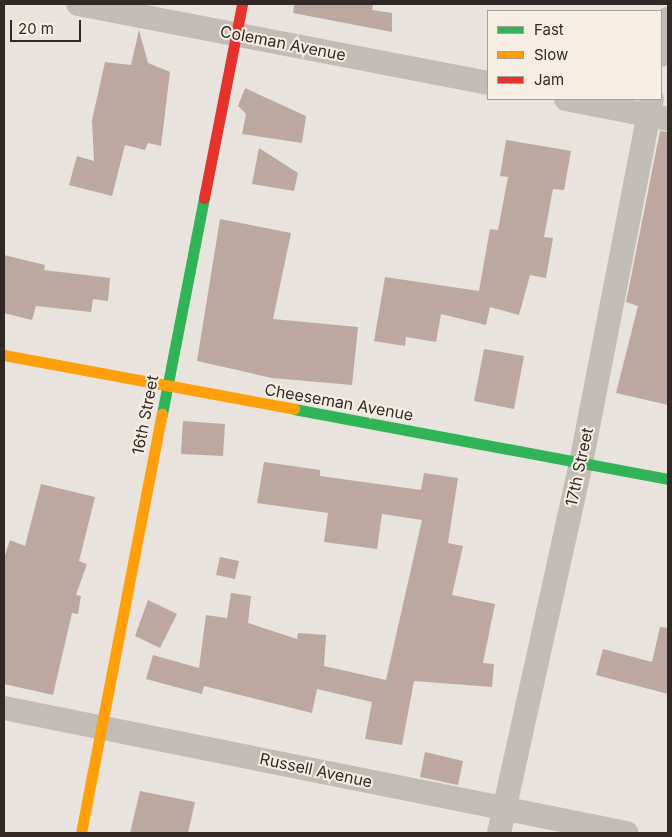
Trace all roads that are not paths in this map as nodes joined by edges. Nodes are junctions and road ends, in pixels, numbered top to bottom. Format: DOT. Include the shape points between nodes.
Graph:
graph roads {
  1 [pos="78,4"];
  2 [pos="242,4"];
  3 [pos="668,19"];
  4 [pos="236,34"];
  5 [pos="662,50"];
  6 [pos="487,84"];
  7 [pos="574,100"];
  8 [pos="656,111"];
  9 [pos="4,355"];
  10 [pos="168,387"];
  11 [pos="581,463"];
  12 [pos="668,479"];
  13 [pos="4,708"];
  14 [pos="102,726"];
  15 [pos="504,808"];
  16 [pos="81,833"];
  17 [pos="499,833"];
  18 [pos="628,833"];
  1 -- 4 [label="street, Coleman Avenue"];
  2 -- 4 [label="street, 16th Street"];
  3 -- 5 [label="street"];
  4 -- 6 [label="street, Coleman Avenue"];
  4 -- 10 [label="street, 16th Street"];
  7 -- 8 [label="street"];
  8 -- 11 [label="street, 17th Street"];
  9 -- 10 [label="street, Cheeseman Avenue"];
  10 -- 11 [label="street, Cheeseman Avenue"];
  10 -- 14 [label="street, 16th Street"];
  11 -- 12 [label="street, Cheeseman Avenue"];
  11 -- 15 [label="street, 17th Street"];
  13 -- 14 [label="street, Russell Avenue"];
  14 -- 15 [label="street, Russell Avenue"];
  14 -- 16 [label="street, 16th Street"];
  15 -- 17 [label="street, 17th Street"];
  15 -- 18 [label="street, Russell Avenue"];
}
